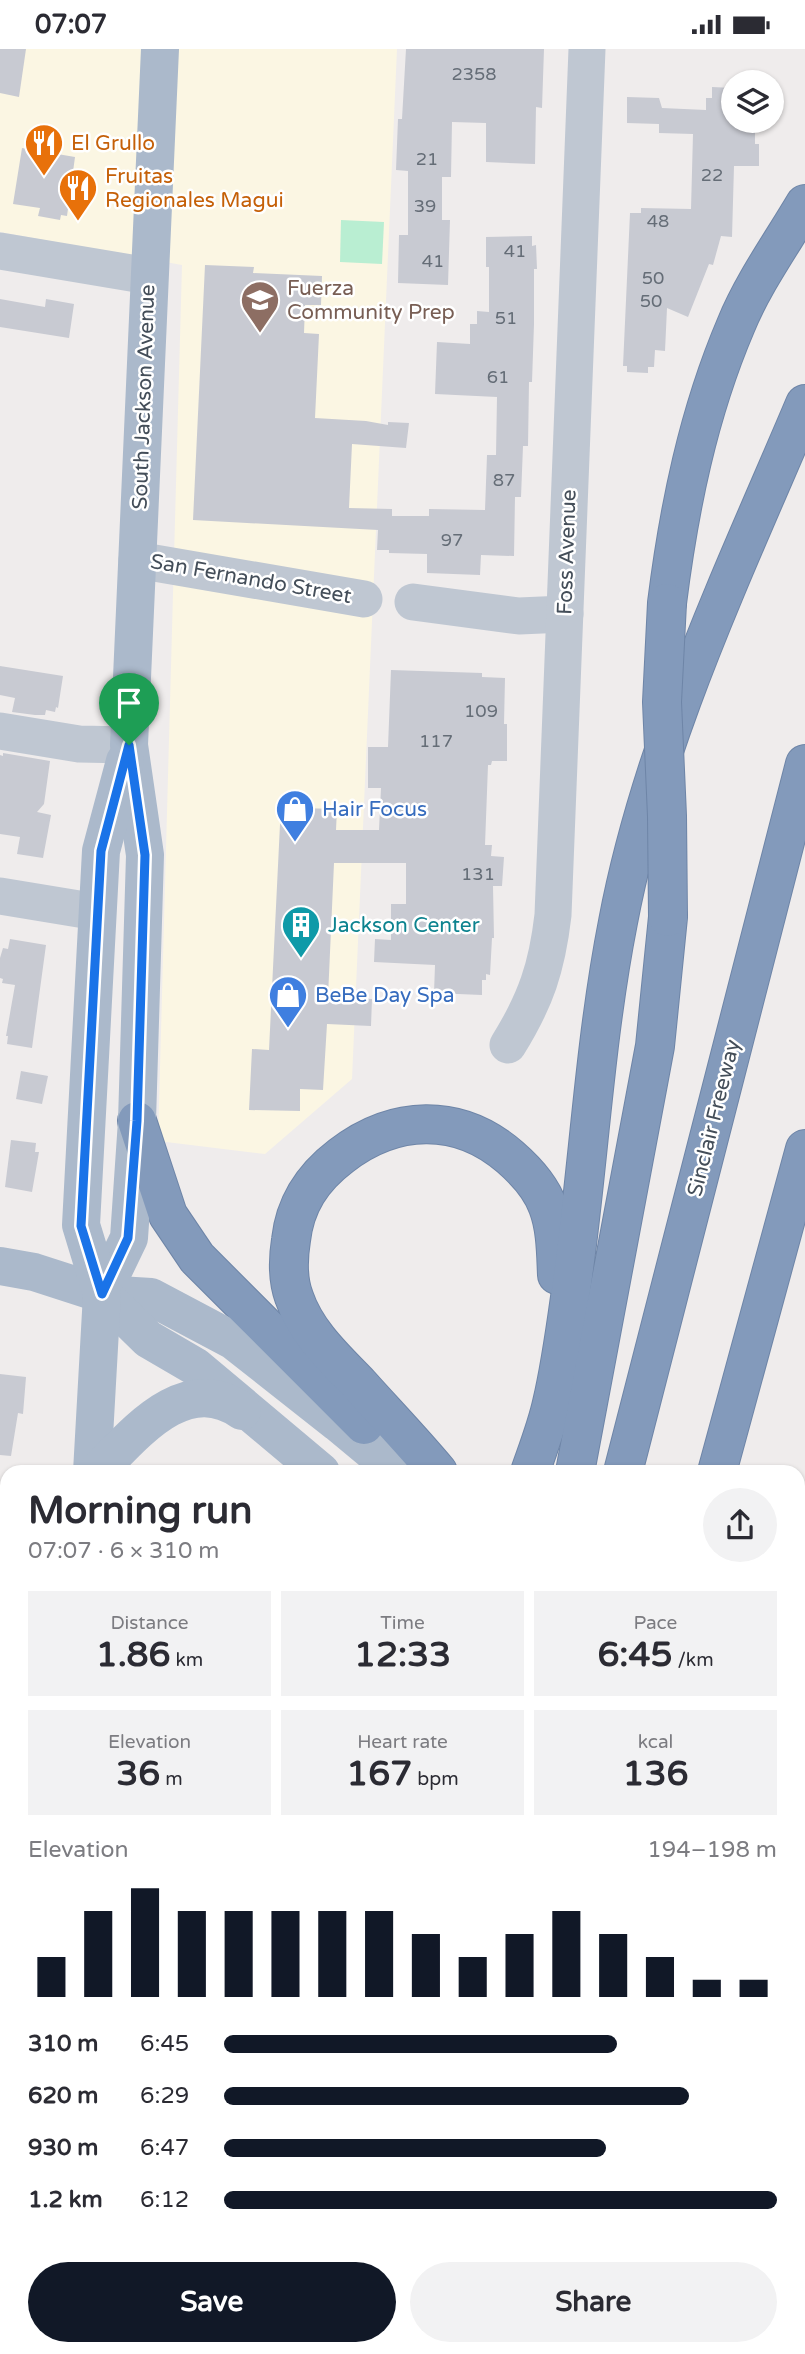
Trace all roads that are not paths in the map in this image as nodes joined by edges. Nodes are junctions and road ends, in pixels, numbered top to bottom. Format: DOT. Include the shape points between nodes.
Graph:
graph roads {
  1 [pos="160,49"];
  2 [pos="587,49"];
  3 [pos="805,204"];
  4 [pos="0,251"];
  5 [pos="149,276"];
  6 [pos="805,404"];
  7 [pos="137,560"];
  8 [pos="364,599"];
  9 [pos="413,602"];
  10 [pos="565,614"];
  11 [pos="0,731"];
  12 [pos="129,745"];
  13 [pos="805,764"];
  14 [pos="0,896"];
  15 [pos="97,912"];
  16 [pos="508,1045"];
  17 [pos="137,1121"];
  18 [pos="805,1149"];
  19 [pos="0,1266"];
  20 [pos="102,1294"];
  21 [pos="292,1446"];
  22 [pos="92,1465"];
  23 [pos="104,1465"];
  24 [pos="313,1465"];
  25 [pos="389,1465"];
  26 [pos="406,1465"];
  27 [pos="432,1465"];
  28 [pos="531,1465"];
  29 [pos="532,1465"];
  30 [pos="576,1465"];
  31 [pos="625,1465"];
  32 [pos="719,1465"];
  1 -- 5 [label="main road, South Jackson Avenue"];
  2 -- 10 [label="street, Foss Avenue"];
  3 -- 30 [label="highway, bridge" via="737,322 718,370 676,531 662,702 668,827 666,958 655,1046"];
  4 -- 5 [label="street"];
  5 -- 7 [label="main road, South Jackson Avenue"];
  6 -- 29 [label="highway" via="679,712 628,873 608,978 566,1327 552,1403"];
  7 -- 8 [label="street, San Fernando Street"];
  7 -- 12 [label="main road, South Jackson Avenue"];
  9 -- 10 [label="street" via="519,616"];
  10 -- 16 [label="street, Foss Avenue" via="550,941 535,997"];
  11 -- 12 [label="street" via="79,744"];
  12 -- 15 [label="main road, South Jackson Avenue" via="101,851"];
  12 -- 17 [label="main road, South Jackson Avenue" via="145,855"];
  13 -- 31 [label="highway, Sinclair Freeway"];
  14 -- 15 [label="street"];
  15 -- 20 [label="main road, South Jackson Avenue" via="81,1226"];
  17 -- 20 [label="main road, South Jackson Avenue" via="128,1238"];
  17 -- 26 [label="highway" via="167,1215 197,1258"];
  18 -- 32 [label="highway"];
  19 -- 20 [label="main road"];
  20 -- 21 [label="main road" via="148,1339 197,1367"];
  20 -- 22 [label="main road, South Jackson Avenue"];
  20 -- 25 [label="main road" via="151,1297 233,1341"];
  21 -- 23 [label="main road" via="235,1407 205,1398 181,1400 155,1417"];
  21 -- 24 [label="main road"];
  27 -- 28 [label="highway" via="309,1329 294,1297 288,1267 293,1223 315,1178 373,1135 421,1124 473,1132 498,1146 519,1164 547,1205 558,1290"];
}
